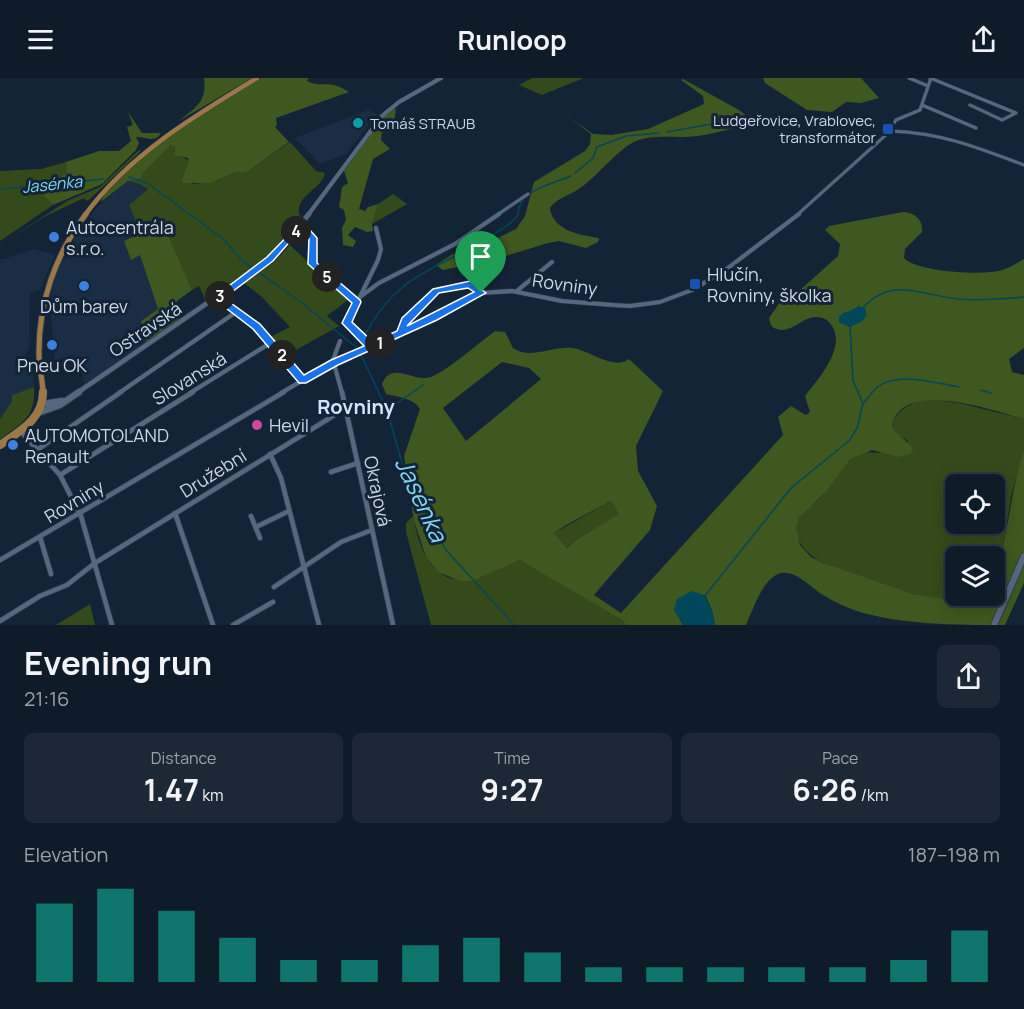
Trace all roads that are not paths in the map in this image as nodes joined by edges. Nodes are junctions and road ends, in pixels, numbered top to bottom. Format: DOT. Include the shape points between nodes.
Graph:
graph roads {
  1 [pos="257,78"];
  2 [pos="441,78"];
  3 [pos="909,78"];
  4 [pos="930,78"];
  5 [pos="928,87"];
  6 [pos="922,105"];
  7 [pos="970,105"];
  8 [pos="976,128"];
  9 [pos="890,131"];
  10 [pos="1024,165"];
  11 [pos="528,194"];
  12 [pos="302,223"];
  13 [pos="376,228"];
  14 [pos="552,262"];
  15 [pos="517,291"];
  16 [pos="481,293"];
  17 [pos="360,297"];
  18 [pos="218,298"];
  19 [pos="357,302"];
  20 [pos="236,312"];
  21 [pos="401,333"];
  22 [pos="340,341"];
  23 [pos="272,342"];
  24 [pos="372,347"];
  25 [pos="334,363"];
  26 [pos="303,381"];
  27 [pos="70,398"];
  28 [pos="43,404"];
  29 [pos="346,408"];
  30 [pos="39,413"];
  31 [pos="21,433"];
  32 [pos="0,445"];
  33 [pos="38,450"];
  34 [pos="270,454"];
  35 [pos="358,463"];
  36 [pos="331,472"];
  37 [pos="60,474"];
  38 [pos="289,511"];
  39 [pos="79,513"];
  40 [pos="175,513"];
  41 [pos="251,516"];
  42 [pos="256,527"];
  43 [pos="372,530"];
  44 [pos="40,537"];
  45 [pos="260,538"];
  46 [pos="1024,556"];
  47 [pos="0,560"];
  48 [pos="95,563"];
  49 [pos="304,566"];
  50 [pos="51,574"];
  51 [pos="274,587"];
  52 [pos="273,602"];
  53 [pos="0,621"];
  54 [pos="112,625"];
  55 [pos="213,625"];
  56 [pos="233,625"];
  57 [pos="319,625"];
  58 [pos="393,625"];
  59 [pos="994,625"];
  1 -- 28 [label="main road" via="174,129 129,165 82,216 46,294 40,328"];
  2 -- 12 [label="street, Ostravská" via="399,102 377,122"];
  3 -- 5 [label="street"];
  4 -- 5 [label="street"];
  4 -- 7 [label="street" via="1016,113 1002,120"];
  5 -- 6 [label="street"];
  6 -- 8 [label="street"];
  6 -- 9 [label="street, Rovniny" via="918,112 896,120"];
  9 -- 10 [label="street" via="955,139"];
  9 -- 15 [label="street, Rovniny" via="744,257 723,273 678,294 628,306 561,301"];
  11 -- 17 [label="street" via="455,244"];
  12 -- 18 [label="street, Ostravská" via="270,259"];
  12 -- 19 [label="street" via="313,238 313,264"];
  13 -- 17 [label="street" via="381,249"];
  14 -- 15 [label="street"];
  15 -- 16 [label="street, Rovniny"];
  16 -- 21 [label="street, Rovniny"];
  16 -- 21 [label="street" via="470,284 436,291 406,321"];
  17 -- 19 [label="street"];
  18 -- 20 [label="street"];
  18 -- 27 [label="street, Ostravská"];
  19 -- 24 [label="street" via="347,323"];
  20 -- 23 [label="street"];
  20 -- 33 [label="street"];
  21 -- 24 [label="street, Rovniny"];
  22 -- 25 [label="street"];
  23 -- 26 [label="street"];
  23 -- 37 [label="street, Slovanská"];
  24 -- 25 [label="street, Rovniny"];
  25 -- 26 [label="street, Rovniny"];
  25 -- 29 [label="street, Okrajová"];
  26 -- 39 [label="street, Rovniny"];
  27 -- 28 [label="street, Ostravská"];
  27 -- 30 [label="street, Ostravská"];
  28 -- 30 [label="main road"];
  29 -- 34 [label="street, Družební"];
  29 -- 35 [label="street, Okrajová"];
  30 -- 31 [label="main road"];
  31 -- 32 [label="main road"];
  31 -- 33 [label="street"];
  33 -- 37 [label="street"];
  34 -- 38 [label="street"];
  34 -- 40 [label="street, Družební"];
  35 -- 36 [label="street"];
  35 -- 43 [label="street, Okrajová"];
  37 -- 39 [label="street"];
  38 -- 42 [label="street"];
  38 -- 49 [label="street"];
  39 -- 44 [label="street, Rovniny"];
  39 -- 48 [label="street"];
  40 -- 48 [label="street, Družební"];
  40 -- 55 [label="street"];
  41 -- 42 [label="street"];
  42 -- 45 [label="street"];
  43 -- 49 [label="street" via="341,542"];
  43 -- 58 [label="street, Okrajová"];
  44 -- 47 [label="street, Rovniny"];
  44 -- 50 [label="street"];
  46 -- 59 [label="street"];
  48 -- 53 [label="street, Družební" via="67,585 40,596"];
  48 -- 54 [label="street"];
  49 -- 51 [label="street"];
  49 -- 57 [label="street"];
  52 -- 56 [label="street"];
}
